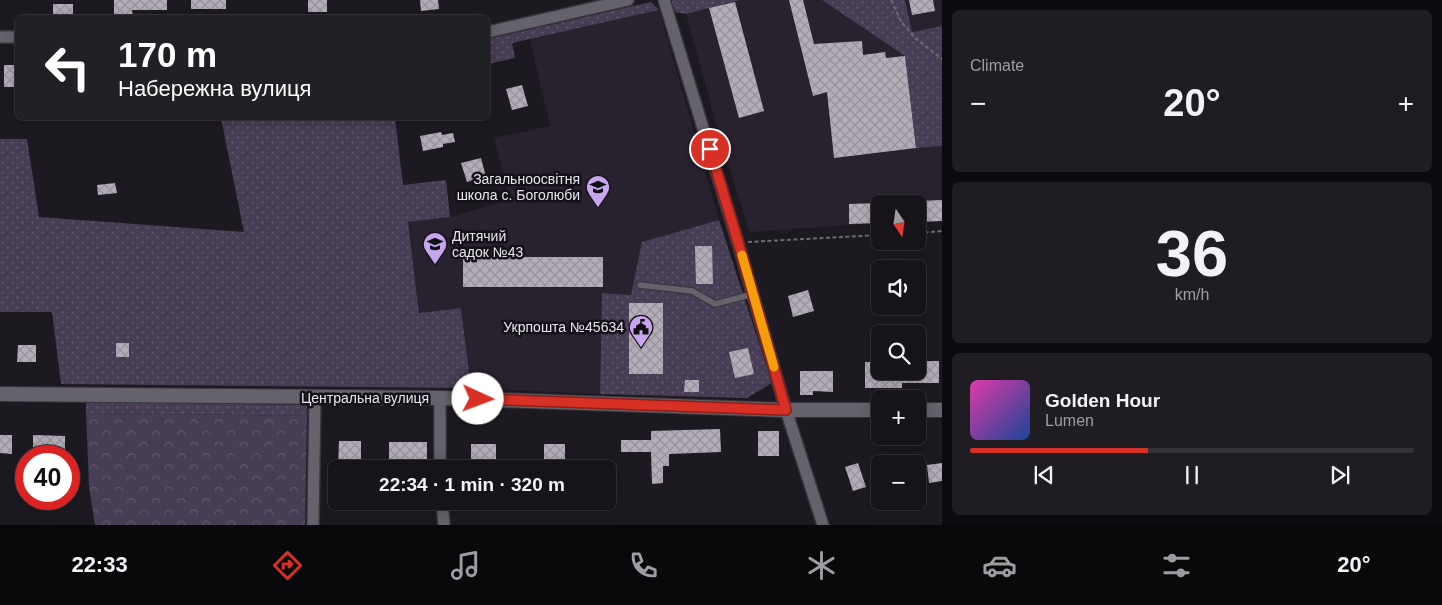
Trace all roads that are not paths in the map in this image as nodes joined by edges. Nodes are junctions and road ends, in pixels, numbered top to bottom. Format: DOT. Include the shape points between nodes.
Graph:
graph roads {
  1 [pos="628,0"];
  2 [pos="664,0"];
  3 [pos="490,32"];
  4 [pos="0,37"];
  5 [pos="15,37"];
  6 [pos="640,286"];
  7 [pos="753,294"];
  8 [pos="0,394"];
  9 [pos="315,398"];
  10 [pos="440,398"];
  11 [pos="786,410"];
  12 [pos="871,410"];
  13 [pos="926,410"];
  14 [pos="942,410"];
  15 [pos="440,460"];
  16 [pos="443,510"];
  17 [pos="313,525"];
  18 [pos="444,525"];
  19 [pos="823,525"];
  1 -- 3 [label="street"];
  2 -- 7 [label="street"];
  4 -- 5 [label="street"];
  6 -- 7 [label="lane" via="692,291 715,304"];
  7 -- 11 [label="street"];
  8 -- 9 [label="street, Центральна вулиця"];
  9 -- 10 [label="street, Центральна вулиця"];
  9 -- 17 [label="street"];
  10 -- 11 [label="street, Центральна вулиця"];
  10 -- 15 [label="street"];
  11 -- 12 [label="street, Центральна вулиця"];
  11 -- 19 [label="street"];
  13 -- 14 [label="street"];
  16 -- 18 [label="street"];
}
